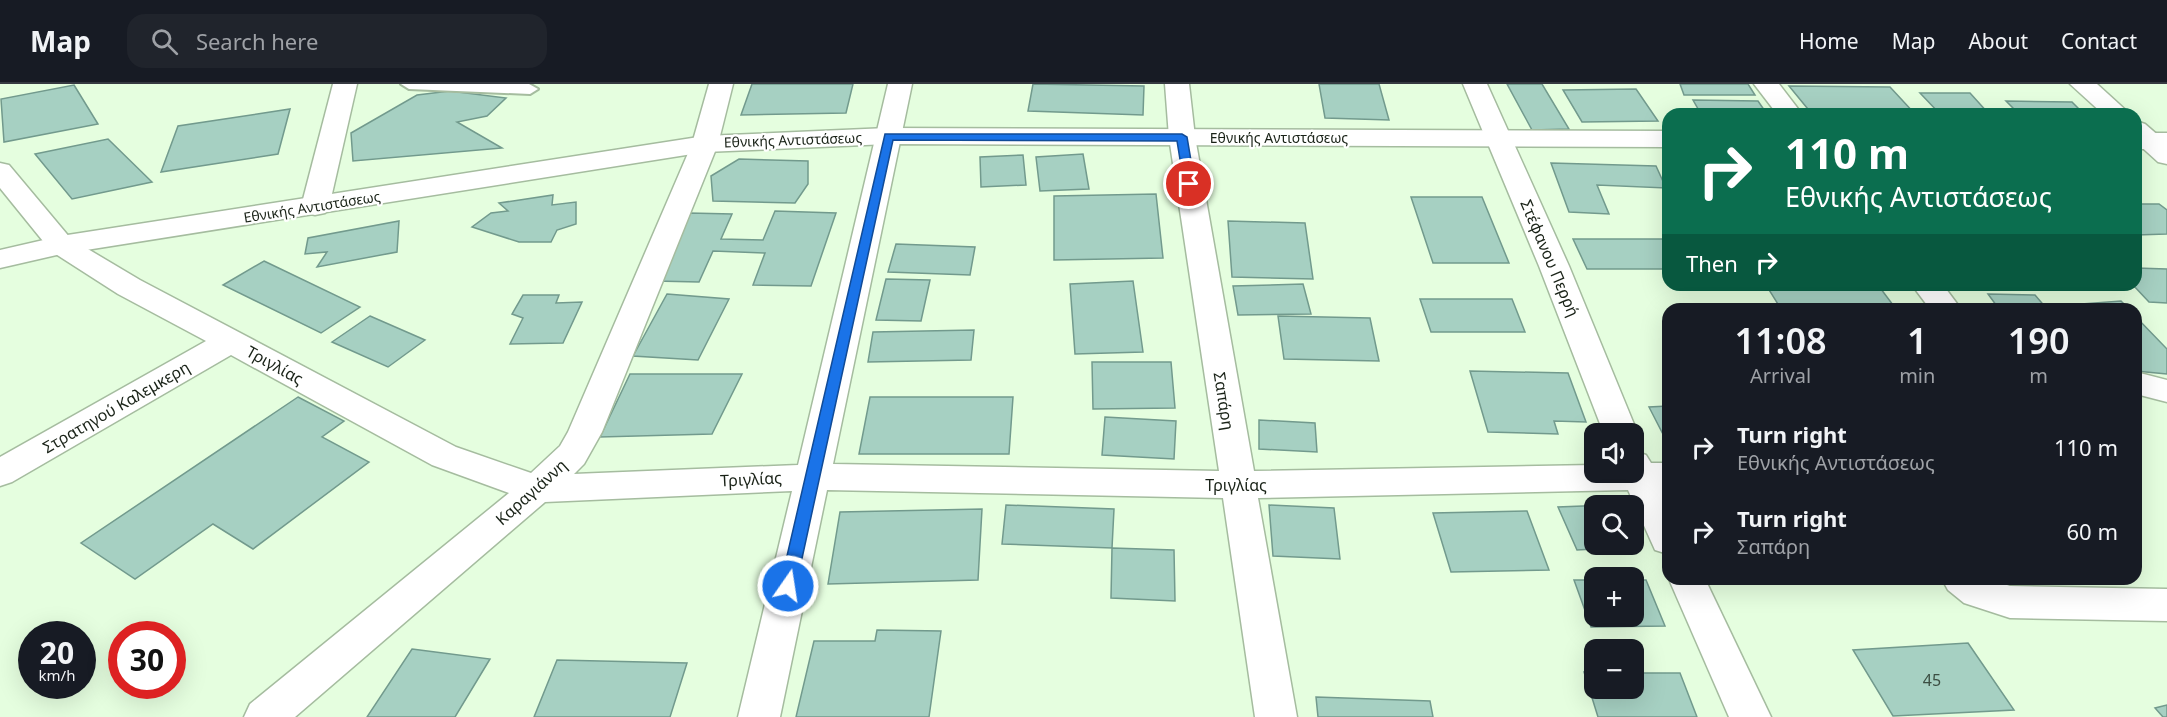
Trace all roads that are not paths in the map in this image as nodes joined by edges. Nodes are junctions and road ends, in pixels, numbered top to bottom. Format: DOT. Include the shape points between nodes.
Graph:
graph roads {
  1 [pos="345,84"];
  2 [pos="409,84"];
  3 [pos="720,84"];
  4 [pos="900,84"];
  5 [pos="1178,84"];
  6 [pos="1475,84"];
  7 [pos="1766,84"];
  8 [pos="2082,84"];
  9 [pos="530,89"];
  10 [pos="1785,108"];
  11 [pos="2111,108"];
  12 [pos="888,136"];
  13 [pos="1182,137"];
  14 [pos="1497,139"];
  15 [pos="1662,139"];
  16 [pos="705,144"];
  17 [pos="0,171"];
  18 [pos="315,207"];
  19 [pos="61,245"];
  20 [pos="0,259"];
  21 [pos="1932,291"];
  22 [pos="1941,303"];
  23 [pos="231,341"];
  24 [pos="2142,385"];
  25 [pos="2167,391"];
  26 [pos="1617,423"];
  27 [pos="0,472"];
  28 [pos="1647,472"];
  29 [pos="813,477"];
  30 [pos="1238,485"];
  31 [pos="537,489"];
  32 [pos="1662,521"];
  33 [pos="1689,585"];
  34 [pos="1968,585"];
  35 [pos="2167,604"];
  36 [pos="265,717"];
  37 [pos="759,717"];
  38 [pos="1276,717"];
  39 [pos="1750,717"];
  1 -- 18 [label="street"];
  2 -- 9 [label="lane"];
  3 -- 16 [label="street, Καραγιάννη"];
  4 -- 12 [label="street"];
  5 -- 13 [label="street, Σαπάρη"];
  6 -- 14 [label="street, Στέφανου Περρή"];
  7 -- 10 [label="street"];
  8 -- 11 [label="street"];
  12 -- 13 [label="street, Εθνικής Αντιστάσεως"];
  12 -- 16 [label="street, Εθνικής Αντιστάσεως"];
  12 -- 29 [label="street"];
  13 -- 14 [label="street, Εθνικής Αντιστάσεως"];
  13 -- 30 [label="street, Σαπάρη"];
  14 -- 15 [label="street, Εθνικής Αντιστάσεως"];
  14 -- 26 [label="street, Στέφανου Περρή" via="1554,266"];
  16 -- 18 [label="street, Εθνικής Αντιστάσεως"];
  16 -- 31 [label="street, Καραγιάννη" via="585,432 572,455"];
  17 -- 19 [label="street, Τριγλίας"];
  18 -- 19 [label="street, Εθνικής Αντιστάσεως"];
  19 -- 20 [label="street, Εθνικής Αντιστάσεως"];
  19 -- 23 [label="street, Τριγλίας" via="129,287"];
  21 -- 22 [label="street"];
  23 -- 27 [label="street, Στρατηγού Καλεμκερη"];
  23 -- 31 [label="street, Τριγλίας" via="444,456"];
  24 -- 25 [label="street"];
  28 -- 30 [label="street, Τριγλίας"];
  28 -- 32 [label="street"];
  29 -- 30 [label="street, Τριγλίας"];
  29 -- 31 [label="street, Τριγλίας"];
  29 -- 37 [label="street"];
  30 -- 38 [label="street, Σαπάρη"];
  31 -- 36 [label="street, Καραγιάννη"];
  33 -- 39 [label="street"];
  34 -- 35 [label="street" via="1977,592 2010,602"];
}
